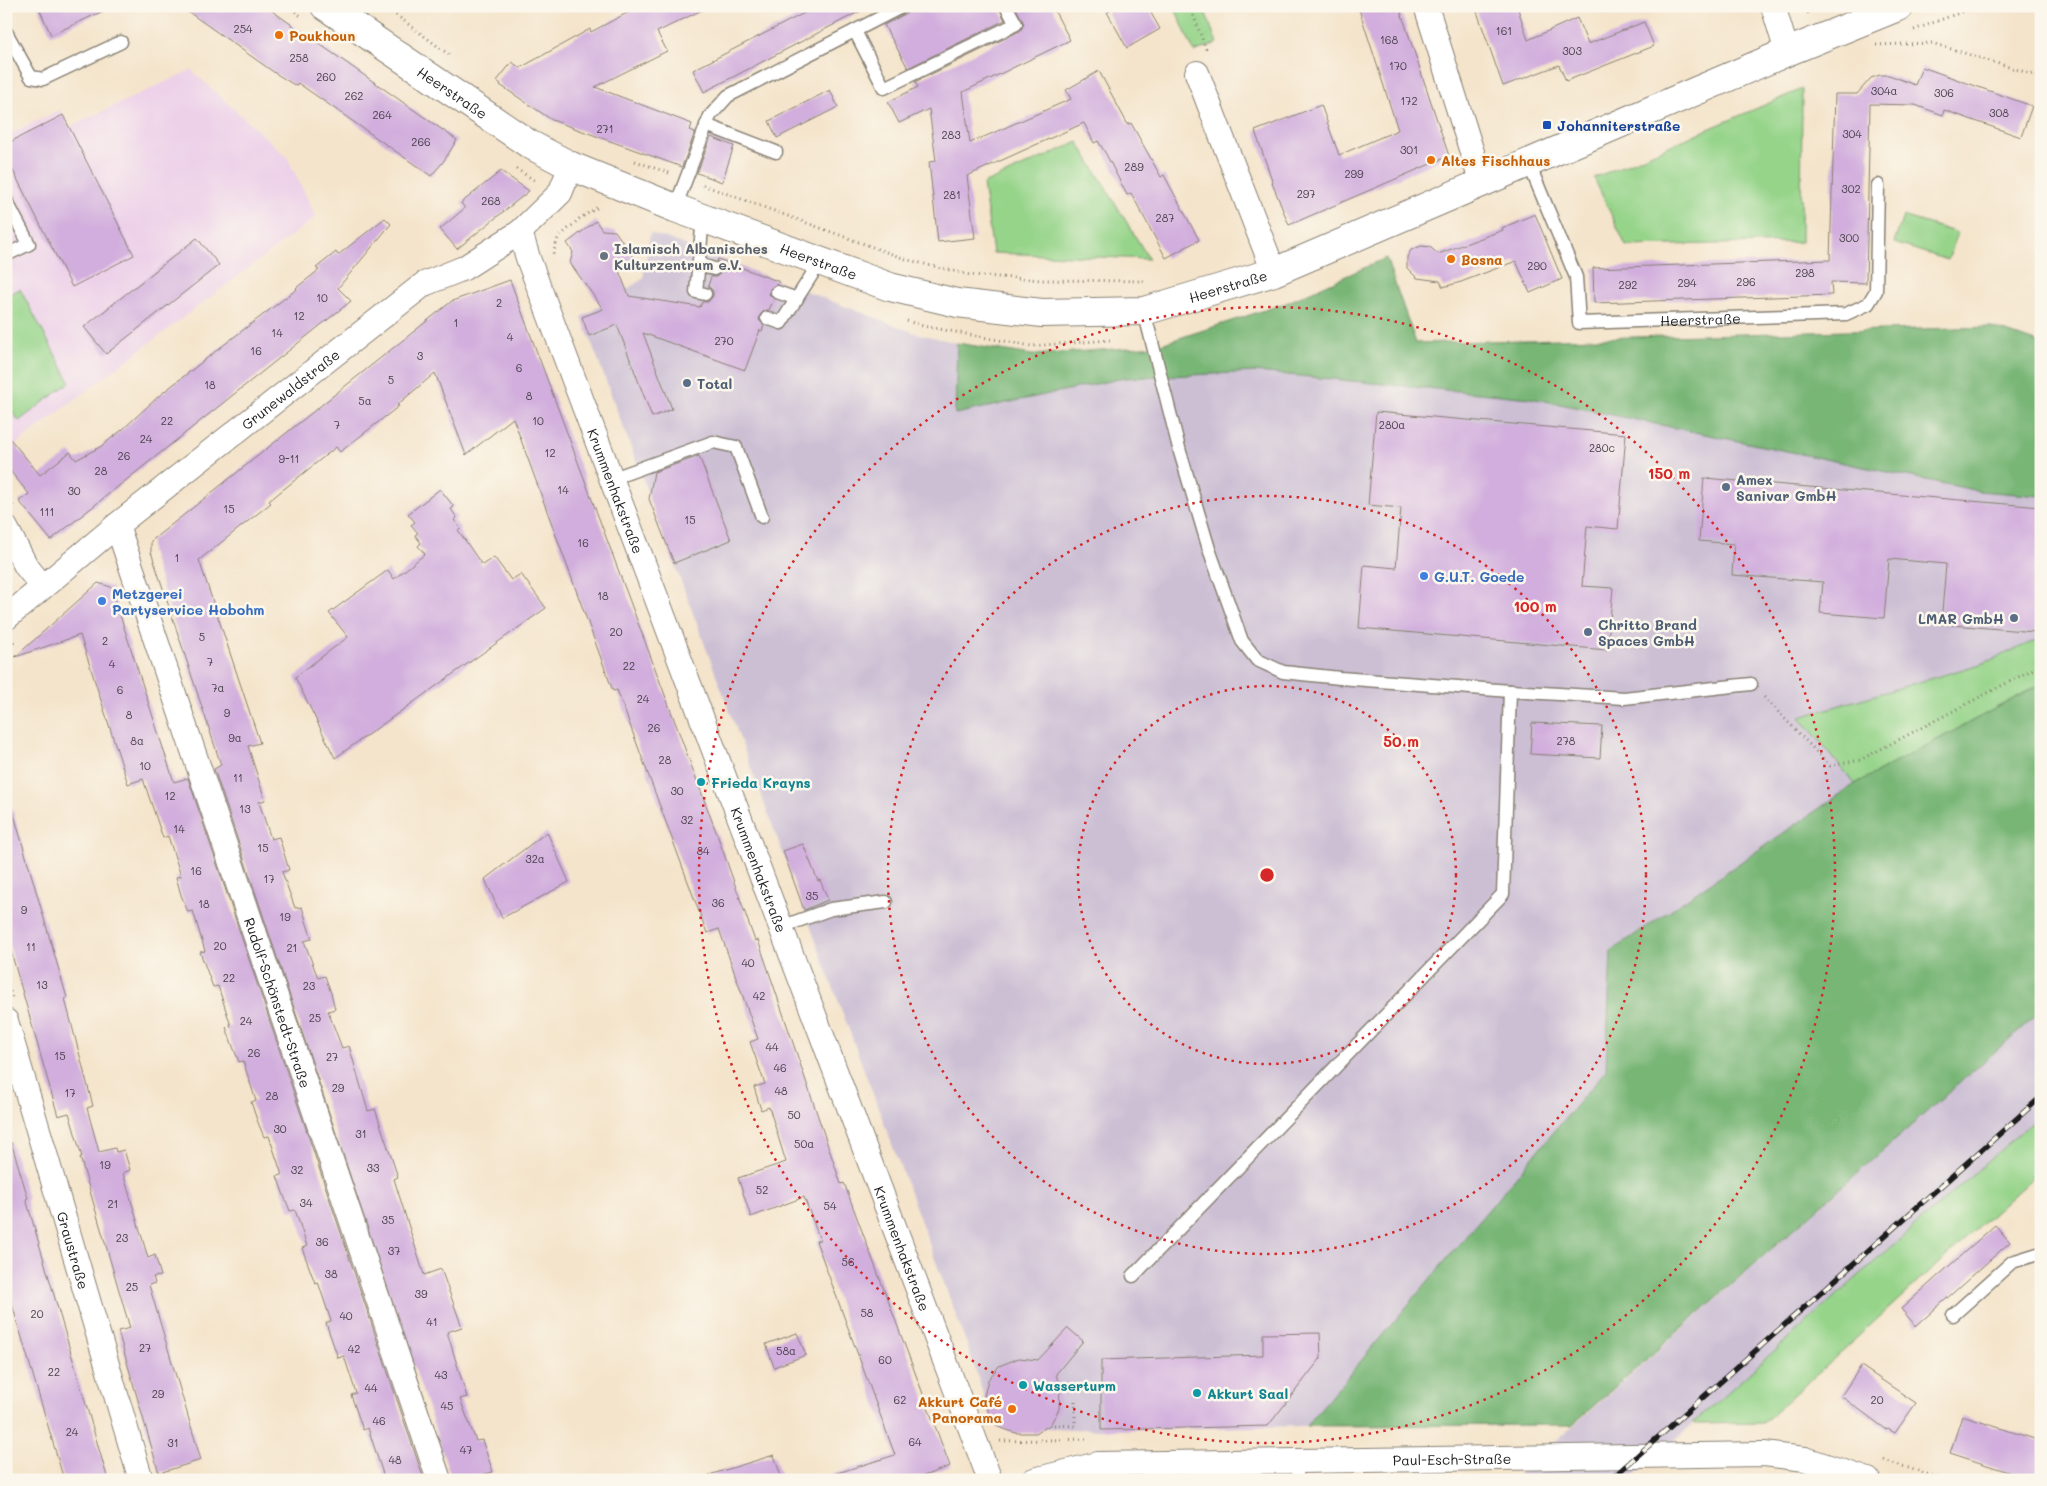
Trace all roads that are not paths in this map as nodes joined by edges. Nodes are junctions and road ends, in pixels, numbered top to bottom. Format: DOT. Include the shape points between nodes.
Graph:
graph roads {
  1 [pos="344,6"];
  2 [pos="903,6"];
  3 [pos="1006,6"];
  4 [pos="1426,6"];
  5 [pos="1773,6"];
  6 [pos="1900,6"];
  7 [pos="314,12"];
  8 [pos="854,31"];
  9 [pos="6,32"];
  10 [pos="121,42"];
  11 [pos="375,42"];
  12 [pos="1787,52"];
  13 [pos="1197,73"];
  14 [pos="706,125"];
  15 [pos="776,152"];
  16 [pos="1529,164"];
  17 [pos="571,166"];
  18 [pos="1482,184"];
  19 [pos="1878,185"];
  20 [pos="6,200"];
  21 [pos="675,208"];
  22 [pos="703,218"];
  23 [pos="520,232"];
  24 [pos="6,255"];
  25 [pos="820,262"];
  26 [pos="698,264"];
  27 [pos="714,269"];
  28 [pos="1274,272"];
  29 [pos="776,292"];
  30 [pos="705,294"];
  31 [pos="796,299"];
  32 [pos="1144,310"];
  33 [pos="766,318"];
  34 [pos="611,480"];
  35 [pos="762,517"];
  36 [pos="117,524"];
  37 [pos="6,528"];
  38 [pos="42,586"];
  39 [pos="6,618"];
  40 [pos="1751,684"];
  41 [pos="1510,691"];
  42 [pos="886,902"];
  43 [pos="781,927"];
  44 [pos="6,1021"];
  45 [pos="2041,1254"];
  46 [pos="1133,1276"];
  47 [pos="1953,1315"];
  48 [pos="1297,1471"];
  49 [pos="141,1480"];
  50 [pos="439,1480"];
  51 [pos="990,1480"];
  52 [pos="1034,1480"];
  53 [pos="1868,1480"];
  1 -- 11 [label="street, Heerstraße"];
  2 -- 8 [label="lane"];
  3 -- 8 [label="lane" via="1016,24 884,88"];
  4 -- 18 [label="street"];
  5 -- 12 [label="street"];
  6 -- 12 [label="street, Heerstraße"];
  7 -- 11 [label="street, Heerstraße"];
  8 -- 14 [label="lane" via="728,96"];
  9 -- 10 [label="lane" via="31,77 43,79"];
  11 -- 17 [label="street, Heerstraße" via="529,144"];
  12 -- 16 [label="street, Heerstraße"];
  13 -- 28 [label="street, Heerstraße"];
  14 -- 15 [label="lane"];
  14 -- 21 [label="lane"];
  16 -- 18 [label="street, Heerstraße"];
  16 -- 19 [label="lane, Heerstraße" via="1576,277 1579,323 1846,314 1868,304 1876,291"];
  17 -- 21 [label="street, Heerstraße"];
  17 -- 23 [label="street, Grunewaldstraße" via="560,192"];
  18 -- 28 [label="street, Heerstraße"];
  20 -- 24 [label="lane" via="29,244"];
  21 -- 22 [label="street, Heerstraße"];
  22 -- 25 [label="street, Heerstraße"];
  22 -- 26 [label="lane"];
  23 -- 34 [label="street, Krummenhakstraße"];
  23 -- 36 [label="street, Grunewaldstraße" via="464,268 424,284"];
  25 -- 31 [label="lane"];
  25 -- 32 [label="street, Heerstraße" via="890,287 957,303 1042,314"];
  26 -- 27 [label="lane"];
  26 -- 30 [label="lane" via="696,292"];
  28 -- 32 [label="street, Heerstraße"];
  29 -- 31 [label="lane"];
  31 -- 33 [label="lane" via="781,323"];
  32 -- 41 [label="lane" via="1180,452 1209,549 1242,641 1257,660 1283,672"];
  34 -- 35 [label="lane" via="713,442 736,448"];
  34 -- 43 [label="street, Krummenhakstraße"];
  36 -- 38 [label="street, Grunewaldstraße"];
  36 -- 50 [label="street, Rudolf-Schönstedt-Straße"];
  37 -- 38 [label="street" via="26,566"];
  38 -- 39 [label="street, Grunewaldstraße"];
  40 -- 41 [label="lane" via="1624,698"];
  41 -- 46 [label="lane" via="1503,894"];
  42 -- 43 [label="lane" via="831,909"];
  43 -- 51 [label="street, Krummenhakstraße"];
  44 -- 49 [label="street, Graustraße"];
  45 -- 47 [label="lane" via="2012,1262"];
  48 -- 52 [label="street, Paul-Esch-Straße" via="1098,1464"];
  48 -- 53 [label="street, Paul-Esch-Straße" via="1764,1454 1805,1460"];
}
